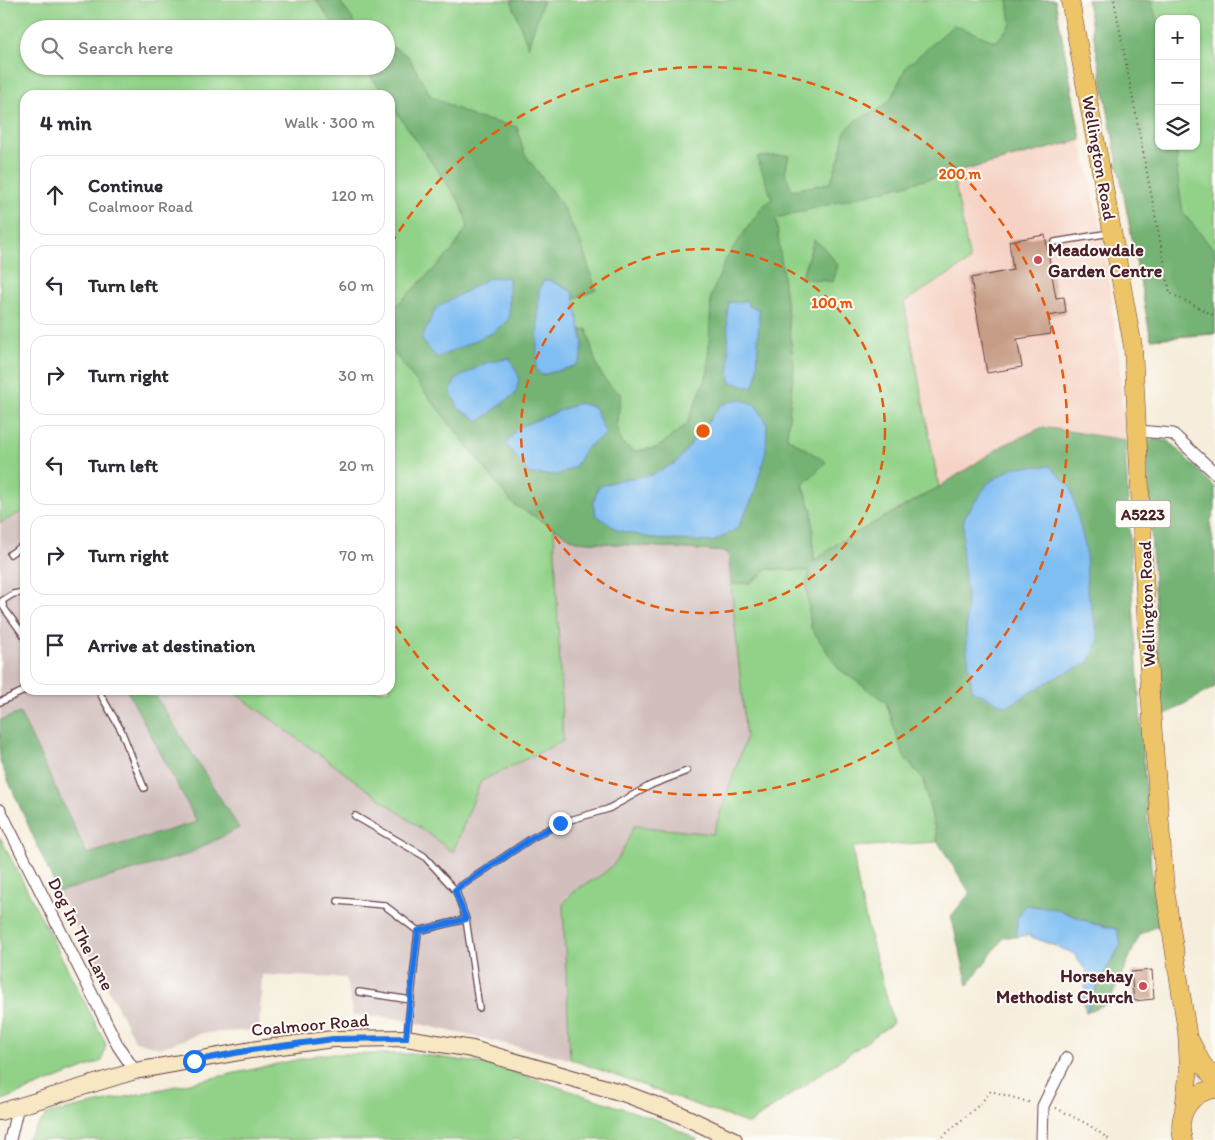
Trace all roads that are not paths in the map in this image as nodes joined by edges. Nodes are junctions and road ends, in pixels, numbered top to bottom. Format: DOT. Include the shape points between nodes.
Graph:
graph roads {
  1 [pos="1070,0"];
  2 [pos="1112,232"];
  3 [pos="1055,242"];
  4 [pos="1139,431"];
  5 [pos="1215,473"];
  6 [pos="20,547"];
  7 [pos="10,554"];
  8 [pos="20,593"];
  9 [pos="20,631"];
  10 [pos="20,693"];
  11 [pos="101,695"];
  12 [pos="0,702"];
  13 [pos="687,771"];
  14 [pos="144,788"];
  15 [pos="0,810"];
  16 [pos="355,816"];
  17 [pos="455,890"];
  18 [pos="338,901"];
  19 [pos="466,919"];
  20 [pos="418,931"];
  21 [pos="359,992"];
  22 [pos="411,1000"];
  23 [pos="479,1008"];
  24 [pos="1187,1032"];
  25 [pos="406,1038"];
  26 [pos="1067,1058"];
  27 [pos="135,1072"];
  28 [pos="1215,1080"];
  29 [pos="1215,1089"];
  30 [pos="18,1106"];
  31 [pos="1184,1109"];
  32 [pos="0,1112"];
  33 [pos="10,1140"];
  34 [pos="734,1140"];
  35 [pos="1042,1140"];
  36 [pos="1183,1140"];
  1 -- 2 [label="main road, Wellington Road / A5223"];
  2 -- 3 [label="lane"];
  2 -- 4 [label="main road, Wellington Road / A5223" via="1133,347"];
  4 -- 5 [label="street" via="1173,434"];
  4 -- 24 [label="main road, Wellington Road / A5223" via="1150,694 1165,889"];
  6 -- 7 [label="lane"];
  8 -- 9 [label="lane" via="2,601"];
  10 -- 12 [label="lane"];
  11 -- 14 [label="lane" via="121,730"];
  13 -- 17 [label="lane" via="651,785 608,809 560,823"];
  15 -- 27 [label="street, Dog In The Lane" via="105,1020"];
  16 -- 17 [label="lane" via="424,856"];
  17 -- 19 [label="lane"];
  18 -- 20 [label="lane" via="384,905"];
  19 -- 20 [label="lane"];
  19 -- 23 [label="lane"];
  20 -- 22 [label="lane"];
  21 -- 22 [label="lane"];
  22 -- 25 [label="lane"];
  24 -- 28 [label="main road, Wellington Road / A5223" via="1201,1062"];
  24 -- 31 [label="main road, Wellington Road / A5223" via="1189,1069"];
  25 -- 27 [label="street, Coalmoor Road" via="333,1039 251,1050"];
  25 -- 34 [label="street, Coalmoor Road" via="472,1049 623,1093"];
  26 -- 35 [label="street" via="1043,1106"];
  27 -- 30 [label="street, Coalmoor Road"];
  29 -- 31 [label="main road" via="1201,1092"];
  30 -- 32 [label="street, Coalmoor Road"];
  30 -- 33 [label="street"];
  31 -- 36 [label="main road, Wellington Road" via="1180,1130"];
}
